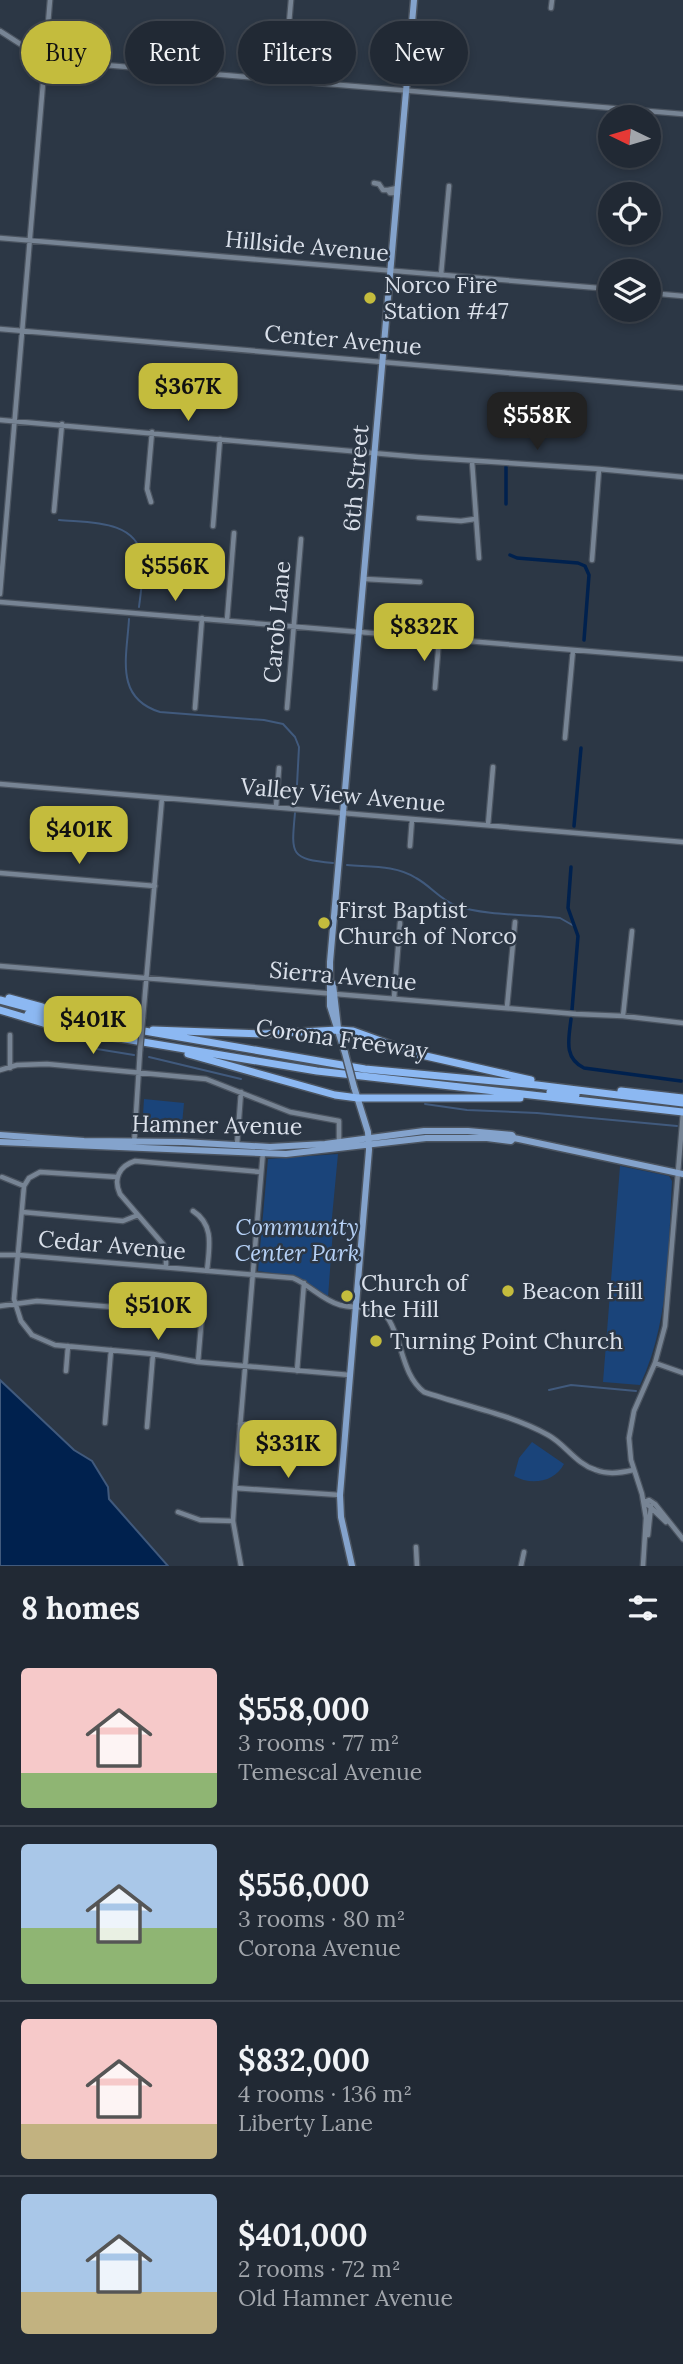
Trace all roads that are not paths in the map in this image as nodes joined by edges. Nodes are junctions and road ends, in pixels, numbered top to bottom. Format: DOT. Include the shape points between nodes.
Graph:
graph roads {
  1 [pos="50,0"];
  2 [pos="291,0"];
  3 [pos="414,0"];
  4 [pos="552,0"];
  5 [pos="551,8"];
  6 [pos="48,21"];
  7 [pos="289,21"];
  8 [pos="0,31"];
  9 [pos="21,45"];
  10 [pos="111,66"];
  11 [pos="238,77"];
  12 [pos="43,84"];
  13 [pos="325,84"];
  14 [pos="407,90"];
  15 [pos="683,114"];
  16 [pos="374,183"];
  17 [pos="449,186"];
  18 [pos="398,191"];
  19 [pos="0,238"];
  20 [pos="30,241"];
  21 [pos="391,271"];
  22 [pos="441,275"];
  23 [pos="598,288"];
  24 [pos="661,294"];
  25 [pos="683,296"];
  26 [pos="0,329"];
  27 [pos="22,331"];
  28 [pos="383,361"];
  29 [pos="683,388"];
  30 [pos="0,420"];
  31 [pos="14,421"];
  32 [pos="62,424"];
  33 [pos="152,432"];
  34 [pos="220,439"];
  35 [pos="375,452"];
  36 [pos="472,461"];
  37 [pos="599,469"];
  38 [pos="683,477"];
  39 [pos="151,502"];
  40 [pos="54,511"];
  41 [pos="419,517"];
  42 [pos="475,519"];
  43 [pos="213,526"];
  44 [pos="234,533"];
  45 [pos="301,540"];
  46 [pos="479,558"];
  47 [pos="592,560"];
  48 [pos="365,579"];
  49 [pos="420,582"];
  50 [pos="0,594"];
  51 [pos="0,602"];
  52 [pos="202,618"];
  53 [pos="227,620"];
  54 [pos="295,626"];
  55 [pos="360,632"];
  56 [pos="439,639"];
  57 [pos="573,650"];
  58 [pos="683,659"];
  59 [pos="435,688"];
  60 [pos="195,708"];
  61 [pos="287,708"];
  62 [pos="565,738"];
  63 [pos="493,766"];
  64 [pos="279,768"];
  65 [pos="0,784"];
  66 [pos="162,798"];
  67 [pos="276,807"];
  68 [pos="345,812"];
  69 [pos="412,819"];
  70 [pos="488,825"];
  71 [pos="683,842"];
  72 [pos="410,846"];
  73 [pos="0,873"];
  74 [pos="155,886"];
  75 [pos="515,922"];
  76 [pos="400,923"];
  77 [pos="632,931"];
  78 [pos="0,966"];
  79 [pos="147,979"];
  80 [pos="331,993"];
  81 [pos="0,998"];
  82 [pos="394,998"];
  83 [pos="507,1007"];
  84 [pos="0,1008"];
  85 [pos="623,1016"];
  86 [pos="683,1023"];
  87 [pos="152,1030"];
  88 [pos="338,1030"];
  89 [pos="10,1035"];
  90 [pos="150,1043"];
  91 [pos="10,1068"];
  92 [pos="0,1070"];
  93 [pos="139,1073"];
  94 [pos="531,1080"];
  95 [pos="241,1092"];
  96 [pos="358,1098"];
  97 [pos="583,1101"];
  98 [pos="683,1107"];
  99 [pos="682,1122"];
  100 [pos="424,1131"];
  101 [pos="0,1135"];
  102 [pos="514,1138"];
  103 [pos="410,1139"];
  104 [pos="369,1141"];
  105 [pos="0,1142"];
  106 [pos="340,1142"];
  107 [pos="134,1144"];
  108 [pos="237,1145"];
  109 [pos="263,1150"];
  110 [pos="261,1172"];
  111 [pos="680,1174"];
  112 [pos="2,1177"];
  113 [pos="117,1177"];
  114 [pos="24,1186"];
  115 [pos="193,1211"];
  116 [pos="22,1212"];
  117 [pos="138,1215"];
  118 [pos="0,1255"];
  119 [pos="18,1255"];
  120 [pos="166,1267"];
  121 [pos="207,1271"];
  122 [pos="253,1275"];
  123 [pos="304,1283"];
  124 [pos="15,1304"];
  125 [pos="0,1306"];
  126 [pos="356,1307"];
  127 [pos="68,1346"];
  128 [pos="111,1350"];
  129 [pos="153,1354"];
  130 [pos="198,1362"];
  131 [pos="655,1363"];
  132 [pos="245,1367"];
  133 [pos="297,1370"];
  134 [pos="66,1371"];
  135 [pos="683,1373"];
  136 [pos="350,1375"];
  137 [pos="105,1423"];
  138 [pos="240,1424"];
  139 [pos="147,1427"];
  140 [pos="321,1431"];
  141 [pos="633,1470"];
  142 [pos="234,1488"];
  143 [pos="340,1495"];
  144 [pos="644,1502"];
  145 [pos="651,1506"];
  146 [pos="178,1512"];
  147 [pos="233,1521"];
  148 [pos="645,1538"];
  149 [pos="683,1540"];
  150 [pos="416,1547"];
  151 [pos="524,1552"];
  152 [pos="241,1566"];
  153 [pos="352,1566"];
  154 [pos="417,1566"];
  155 [pos="522,1566"];
  156 [pos="643,1566"];
  1 -- 6 [label="street"];
  2 -- 7 [label="street"];
  3 -- 14 [label="main road, 6th Street"];
  4 -- 5 [label="street"];
  8 -- 9 [label="street"];
  10 -- 11 [label="street"];
  12 -- 20 [label="street"];
  13 -- 14 [label="street"];
  14 -- 15 [label="street"];
  14 -- 18 [label="main road, 6th Street"];
  16 -- 18 [label="street" via="383,190"];
  17 -- 22 [label="street"];
  18 -- 21 [label="main road, 6th Street"];
  19 -- 20 [label="street, Hillside Avenue"];
  20 -- 21 [label="street, Hillside Avenue"];
  20 -- 27 [label="street"];
  21 -- 22 [label="street, Hillside Avenue"];
  21 -- 28 [label="main road, 6th Street"];
  22 -- 23 [label="street, Hillside Avenue"];
  24 -- 25 [label="street"];
  26 -- 27 [label="street, Center Avenue"];
  27 -- 28 [label="street, Center Avenue"];
  27 -- 31 [label="street"];
  28 -- 29 [label="street, Center Avenue"];
  28 -- 35 [label="main road, 6th Street"];
  30 -- 31 [label="street"];
  31 -- 32 [label="street"];
  31 -- 50 [label="street"];
  32 -- 33 [label="street"];
  32 -- 40 [label="street"];
  33 -- 34 [label="street"];
  33 -- 39 [label="street" via="147,489"];
  34 -- 35 [label="street"];
  34 -- 43 [label="street"];
  35 -- 36 [label="street"];
  35 -- 48 [label="main road, 6th Street"];
  36 -- 37 [label="street"];
  36 -- 42 [label="street"];
  37 -- 38 [label="street"];
  37 -- 47 [label="street"];
  41 -- 42 [label="street"];
  42 -- 46 [label="street"];
  44 -- 53 [label="street"];
  45 -- 54 [label="street, Carob Lane"];
  48 -- 49 [label="street"];
  48 -- 55 [label="main road, 6th Street"];
  51 -- 52 [label="street"];
  52 -- 53 [label="street"];
  52 -- 60 [label="street"];
  53 -- 54 [label="street"];
  54 -- 55 [label="street"];
  54 -- 61 [label="street, Carob Lane"];
  55 -- 56 [label="street"];
  55 -- 68 [label="main road, 6th Street"];
  56 -- 57 [label="street"];
  56 -- 59 [label="street"];
  57 -- 58 [label="street"];
  57 -- 62 [label="street"];
  63 -- 70 [label="street"];
  64 -- 67 [label="street"];
  65 -- 66 [label="street, Valley View Avenue"];
  66 -- 67 [label="street, Valley View Avenue"];
  66 -- 74 [label="street"];
  67 -- 68 [label="street, Valley View Avenue"];
  68 -- 69 [label="street, Valley View Avenue"];
  68 -- 80 [label="main road, 6th Street"];
  69 -- 70 [label="street, Valley View Avenue"];
  69 -- 72 [label="street"];
  70 -- 71 [label="street, Valley View Avenue"];
  73 -- 74 [label="street"];
  74 -- 79 [label="street"];
  75 -- 83 [label="street"];
  76 -- 82 [label="street"];
  77 -- 85 [label="street"];
  78 -- 79 [label="street, Sierra Avenue"];
  79 -- 80 [label="street, Sierra Avenue"];
  79 -- 93 [label="street, bridge"];
  80 -- 82 [label="street, Sierra Avenue"];
  80 -- 88 [label="main road, 6th Street"];
  81 -- 87 [label="highway, Corona Freeway"];
  81 -- 98 [label="highway" via="63,1017 365,1069 537,1085"];
  82 -- 83 [label="street, Sierra Avenue"];
  83 -- 85 [label="street, Sierra Avenue"];
  84 -- 90 [label="highway, Corona Freeway" via="43,1023"];
  84 -- 98 [label="highway" via="335,1069"];
  85 -- 86 [label="street, Sierra Avenue"];
  87 -- 88 [label="highway" via="263,1034"];
  87 -- 94 [label="highway, Corona Freeway" via="385,1066"];
  88 -- 94 [label="highway" via="443,1061"];
  88 -- 96 [label="main road, 6th Street, bridge"];
  89 -- 91 [label="street"];
  90 -- 96 [label="highway"];
  90 -- 97 [label="highway, Corona Freeway" via="383,1080"];
  91 -- 92 [label="street"];
  91 -- 93 [label="street" via="47,1064"];
  93 -- 95 [label="street" via="206,1079"];
  93 -- 107 [label="street"];
  94 -- 98 [label="highway, Corona Freeway"];
  95 -- 106 [label="street" via="290,1112 339,1121"];
  95 -- 108 [label="street"];
  96 -- 97 [label="highway"];
  96 -- 104 [label="main road, 6th Street"];
  97 -- 98 [label="highway, Corona Freeway"];
  98 -- 99 [label="street"];
  99 -- 111 [label="street"];
  100 -- 102 [label="main road, Hamner Avenue" via="488,1132"];
  100 -- 103 [label="main road"];
  100 -- 104 [label="main road, Hamner Avenue"];
  101 -- 107 [label="main road, Hamner Avenue"];
  102 -- 103 [label="main road, Hamner Avenue"];
  102 -- 111 [label="main road, Hamner Avenue"];
  103 -- 104 [label="main road, Hamner Avenue"];
  104 -- 106 [label="main road, Hamner Avenue"];
  104 -- 109 [label="main road, Hamner Avenue" via="292,1154"];
  104 -- 126 [label="main road, 6th Street"];
  105 -- 107 [label="main road, Hamner Avenue"];
  106 -- 109 [label="main road, Hamner Avenue"];
  107 -- 108 [label="main road, Hamner Avenue"];
  107 -- 109 [label="main road, Hamner Avenue"];
  108 -- 109 [label="main road, Hamner Avenue"];
  109 -- 110 [label="street"];
  110 -- 113 [label="street" via="135,1161"];
  110 -- 122 [label="street"];
  111 -- 131 [label="street" via="665,1326"];
  112 -- 114 [label="street"];
  113 -- 114 [label="street" via="40,1172"];
  113 -- 117 [label="street" via="120,1194"];
  114 -- 116 [label="street"];
  115 -- 121 [label="street" via="202,1217 209,1234"];
  116 -- 117 [label="street" via="123,1221"];
  116 -- 119 [label="street"];
  117 -- 120 [label="street" via="163,1244"];
  118 -- 119 [label="street, Cedar Avenue"];
  119 -- 120 [label="street, Cedar Avenue"];
  119 -- 124 [label="street"];
  120 -- 121 [label="street, Cedar Avenue"];
  121 -- 122 [label="street, Cedar Avenue"];
  122 -- 123 [label="street, Cedar Avenue"];
  122 -- 132 [label="street"];
  123 -- 126 [label="street" via="327,1300"];
  123 -- 133 [label="street"];
  124 -- 125 [label="street"];
  124 -- 127 [label="street" via="32,1335"];
  124 -- 130 [label="street" via="37,1301 202,1314"];
  126 -- 136 [label="main road, 6th Street"];
  126 -- 141 [label="street" via="379,1311 390,1321 411,1378 424,1392 537,1430 594,1470"];
  127 -- 128 [label="street"];
  127 -- 134 [label="street"];
  128 -- 129 [label="street"];
  128 -- 137 [label="street"];
  129 -- 130 [label="street"];
  129 -- 139 [label="street"];
  130 -- 132 [label="street"];
  131 -- 135 [label="street"];
  131 -- 141 [label="street" via="632,1419 629,1449"];
  132 -- 133 [label="street"];
  132 -- 138 [label="street"];
  133 -- 136 [label="street"];
  136 -- 143 [label="main road, 6th Street"];
  138 -- 140 [label="street"];
  138 -- 142 [label="street"];
  141 -- 144 [label="street"];
  142 -- 143 [label="street"];
  142 -- 147 [label="street"];
  143 -- 153 [label="main road, 6th Street"];
  144 -- 145 [label="street"];
  144 -- 148 [label="street"];
  144 -- 149 [label="street" via="654,1504"];
  145 -- 148 [label="street"];
  145 -- 149 [label="street"];
  146 -- 147 [label="street" via="200,1520"];
  147 -- 152 [label="street"];
  148 -- 156 [label="street"];
  150 -- 154 [label="street"];
  151 -- 155 [label="street"];
}
